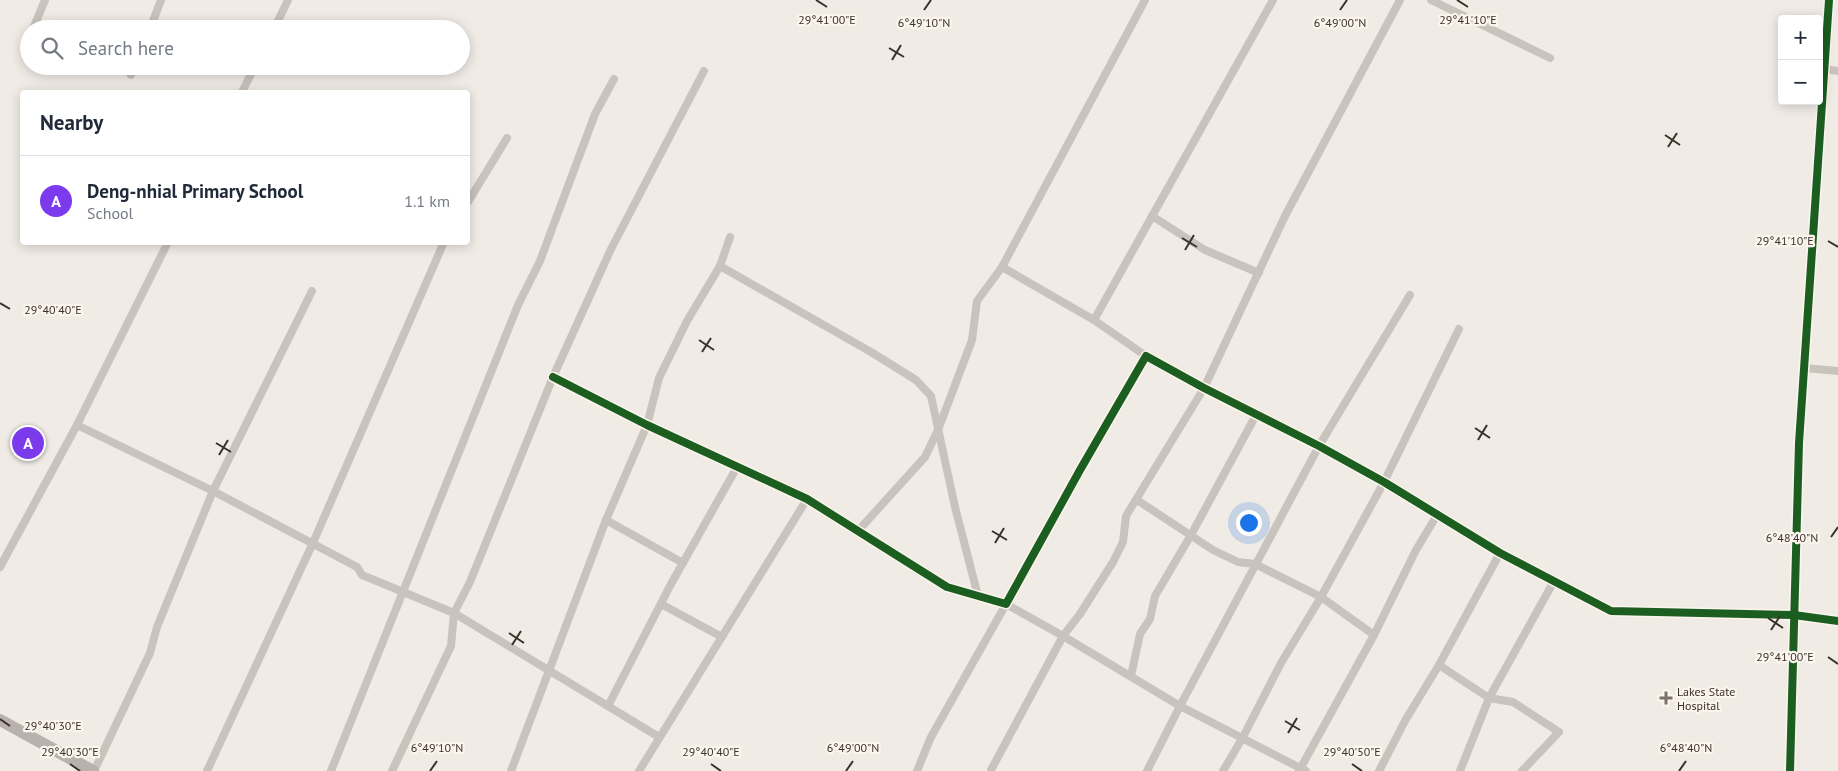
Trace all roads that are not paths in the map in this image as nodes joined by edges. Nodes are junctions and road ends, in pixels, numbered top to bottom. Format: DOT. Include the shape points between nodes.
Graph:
graph roads {
  1 [pos="44,0"];
  2 [pos="161,0"];
  3 [pos="288,0"];
  4 [pos="1145,0"];
  5 [pos="1273,0"];
  6 [pos="1400,0"];
  7 [pos="1431,0"];
  8 [pos="1829,0"];
  9 [pos="36,20"];
  10 [pos="153,20"];
  11 [pos="278,20"];
  12 [pos="1550,58"];
  13 [pos="1824,69"];
  14 [pos="704,71"];
  15 [pos="1838,71"];
  16 [pos="250,75"];
  17 [pos="614,79"];
  18 [pos="243,90"];
  19 [pos="507,138"];
  20 [pos="470,199"];
  21 [pos="1152,216"];
  22 [pos="730,237"];
  23 [pos="167,245"];
  24 [pos="443,245"];
  25 [pos="720,266"];
  26 [pos="1002,267"];
  27 [pos="1259,273"];
  28 [pos="312,291"];
  29 [pos="1410,295"];
  30 [pos="1094,320"];
  31 [pos="1459,329"];
  32 [pos="1146,356"];
  33 [pos="1804,368"];
  34 [pos="1838,371"];
  35 [pos="553,377"];
  36 [pos="1204,388"];
  37 [pos="1256,414"];
  38 [pos="647,424"];
  39 [pos="77,425"];
  40 [pos="938,430"];
  41 [pos="1319,446"];
  42 [pos="737,467"];
  43 [pos="1384,482"];
  44 [pos="213,491"];
  45 [pos="807,499"];
  46 [pos="1137,500"];
  47 [pos="1437,515"];
  48 [pos="606,520"];
  49 [pos="857,532"];
  50 [pos="1190,535"];
  51 [pos="312,545"];
  52 [pos="1500,553"];
  53 [pos="683,563"];
  54 [pos="1255,564"];
  55 [pos="0,567"];
  56 [pos="1554,581"];
  57 [pos="402,592"];
  58 [pos="978,596"];
  59 [pos="1321,597"];
  60 [pos="661,604"];
  61 [pos="1006,604"];
  62 [pos="454,613"];
  63 [pos="1794,615"];
  64 [pos="1838,621"];
  65 [pos="1374,635"];
  66 [pos="1063,636"];
  67 [pos="722,637"];
  68 [pos="1439,666"];
  69 [pos="550,671"];
  70 [pos="1131,676"];
  71 [pos="1489,698"];
  72 [pos="608,706"];
  73 [pos="1180,706"];
  74 [pos="0,720"];
  75 [pos="659,737"];
  76 [pos="1244,737"];
  77 [pos="991,770"];
  78 [pos="1302,770"];
  79 [pos="94,771"];
  80 [pos="207,771"];
  81 [pos="331,771"];
  82 [pos="392,771"];
  83 [pos="511,771"];
  84 [pos="639,771"];
  85 [pos="917,771"];
  86 [pos="1146,771"];
  87 [pos="1224,771"];
  88 [pos="1379,771"];
  89 [pos="1460,771"];
  90 [pos="1522,771"];
  91 [pos="1790,771"];
  1 -- 9 [label="street"];
  2 -- 10 [label="street"];
  3 -- 11 [label="street"];
  4 -- 26 [label="street"];
  5 -- 21 [label="street"];
  6 -- 27 [label="street" via="1285,216"];
  7 -- 12 [label="street"];
  8 -- 13 [label="street"];
  13 -- 15 [label="street"];
  13 -- 33 [label="street"];
  14 -- 35 [label="street" via="611,249"];
  16 -- 18 [label="street"];
  17 -- 57 [label="street" via="595,114 540,262 518,305"];
  19 -- 20 [label="street"];
  21 -- 27 [label="street" via="1205,250"];
  21 -- 30 [label="street"];
  22 -- 25 [label="street"];
  23 -- 39 [label="street"];
  24 -- 51 [label="street"];
  25 -- 38 [label="street" via="687,321 660,378"];
  25 -- 40 [label="street" via="916,380 931,396"];
  26 -- 30 [label="street"];
  26 -- 40 [label="street" via="977,301 972,340"];
  27 -- 36 [label="street"];
  28 -- 44 [label="street"];
  29 -- 41 [label="street"];
  30 -- 32 [label="street"];
  31 -- 43 [label="street"];
  32 -- 36 [label="street"];
  32 -- 61 [label="street"];
  33 -- 34 [label="street"];
  33 -- 63 [label="street"];
  35 -- 38 [label="street"];
  35 -- 62 [label="street" via="470,582"];
  36 -- 37 [label="street"];
  36 -- 46 [label="street"];
  37 -- 41 [label="street"];
  37 -- 50 [label="street"];
  38 -- 42 [label="street"];
  38 -- 48 [label="street"];
  39 -- 44 [label="street"];
  39 -- 55 [label="street"];
  40 -- 49 [label="street" via="925,457"];
  40 -- 58 [label="street"];
  41 -- 43 [label="street"];
  41 -- 54 [label="street"];
  42 -- 45 [label="street"];
  42 -- 53 [label="street"];
  43 -- 47 [label="street"];
  43 -- 59 [label="street"];
  44 -- 51 [label="street"];
  44 -- 79 [label="street" via="157,627 150,653"];
  45 -- 49 [label="street"];
  45 -- 67 [label="street"];
  46 -- 50 [label="street"];
  46 -- 66 [label="street" via="1126,516 1123,542 1113,562"];
  47 -- 52 [label="street"];
  47 -- 65 [label="street"];
  48 -- 53 [label="street"];
  48 -- 69 [label="street"];
  49 -- 58 [label="street" via="946,587"];
  50 -- 54 [label="street" via="1238,562"];
  50 -- 70 [label="street" via="1155,596 1150,619 1140,634"];
  51 -- 57 [label="street" via="357,567 362,575"];
  51 -- 80 [label="street"];
  52 -- 56 [label="street"];
  52 -- 68 [label="street"];
  53 -- 60 [label="street"];
  54 -- 59 [label="street"];
  54 -- 73 [label="street"];
  56 -- 63 [label="street" via="1611,611"];
  56 -- 71 [label="street"];
  57 -- 62 [label="street"];
  57 -- 81 [label="street"];
  58 -- 61 [label="street"];
  59 -- 65 [label="street"];
  59 -- 76 [label="street" via="1281,663"];
  60 -- 67 [label="street"];
  60 -- 72 [label="street"];
  61 -- 66 [label="street"];
  61 -- 85 [label="street" via="930,737"];
  62 -- 69 [label="street"];
  62 -- 82 [label="street" via="451,646"];
  63 -- 64 [label="street"];
  63 -- 91 [label="street"];
  65 -- 78 [label="street"];
  66 -- 70 [label="street"];
  66 -- 77 [label="street"];
  67 -- 75 [label="street"];
  68 -- 71 [label="street"];
  68 -- 88 [label="street"];
  69 -- 72 [label="street"];
  69 -- 83 [label="street"];
  70 -- 73 [label="street"];
  71 -- 89 [label="street"];
  71 -- 90 [label="street" via="1513,702 1559,732"];
  72 -- 75 [label="street"];
  73 -- 76 [label="street"];
  73 -- 86 [label="street"];
  74 -- 79 [label="main road"];
  75 -- 84 [label="street"];
  76 -- 78 [label="street"];
  76 -- 87 [label="street"];
}
